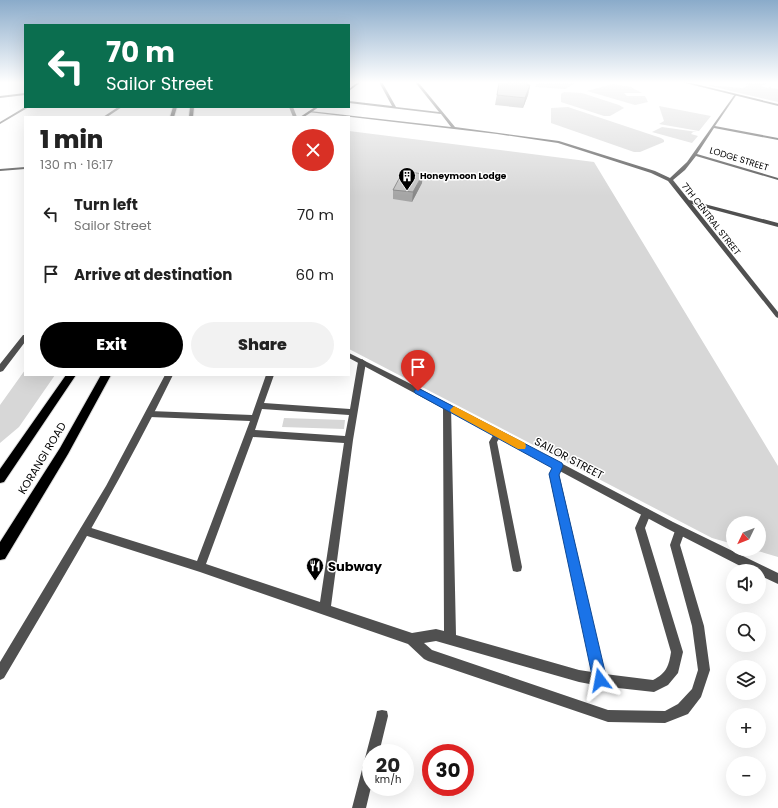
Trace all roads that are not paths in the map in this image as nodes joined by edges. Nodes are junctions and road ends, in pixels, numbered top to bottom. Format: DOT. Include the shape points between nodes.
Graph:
graph roads {
  1 [pos="382,120"];
  2 [pos="447,120"];
  3 [pos="718,120"];
  4 [pos="712,127"];
  5 [pos="454,128"];
  6 [pos="778,139"];
  7 [pos="696,155"];
  8 [pos="24,169"];
  9 [pos="0,171"];
  10 [pos="778,179"];
  11 [pos="670,180"];
  12 [pos="686,200"];
  13 [pos="778,225"];
  14 [pos="765,300"];
  15 [pos="778,304"];
  16 [pos="778,316"];
  17 [pos="24,338"];
  18 [pos="350,356"];
  19 [pos="362,362"];
  20 [pos="0,369"];
  21 [pos="70,376"];
  22 [pos="105,376"];
  23 [pos="169,376"];
  24 [pos="270,376"];
  25 [pos="260,406"];
  26 [pos="447,406"];
  27 [pos="354,412"];
  28 [pos="150,414"];
  29 [pos="256,418"];
  30 [pos="250,433"];
  31 [pos="498,434"];
  32 [pos="349,440"];
  33 [pos="558,466"];
  34 [pos="0,478"];
  35 [pos="646,513"];
  36 [pos="85,531"];
  37 [pos="680,531"];
  38 [pos="0,554"];
  39 [pos="200,567"];
  40 [pos="517,567"];
  41 [pos="778,579"];
  42 [pos="325,608"];
  43 [pos="412,639"];
  44 [pos="450,640"];
  45 [pos="0,674"];
  46 [pos="600,680"];
  47 [pos="382,716"];
  48 [pos="374,744"];
  49 [pos="362,796"];
  50 [pos="359,808"];
  1 -- 5 [label="street"];
  2 -- 5 [label="street"];
  3 -- 4 [label="street, 7TH CENTRAL STREET"];
  4 -- 6 [label="street"];
  4 -- 7 [label="street, 7TH CENTRAL STREET"];
  5 -- 11 [label="street" via="559,142 653,172"];
  7 -- 10 [label="street, LODGE STREET"];
  7 -- 11 [label="street, 7TH CENTRAL STREET" via="681,173"];
  8 -- 9 [label="street"];
  11 -- 12 [label="street, 7TH CENTRAL STREET"];
  12 -- 13 [label="street"];
  12 -- 14 [label="street, 7TH CENTRAL STREET"];
  14 -- 15 [label="street"];
  14 -- 16 [label="street, 7TH CENTRAL STREET"];
  17 -- 20 [label="street"];
  18 -- 19 [label="street, SAILOR STREET"];
  19 -- 26 [label="street, SAILOR STREET"];
  19 -- 27 [label="street"];
  21 -- 34 [label="main road, KORANGI ROAD"];
  22 -- 38 [label="main road, KORANGI ROAD" via="64,451"];
  23 -- 28 [label="street"];
  24 -- 25 [label="street"];
  25 -- 27 [label="street"];
  25 -- 29 [label="street"];
  26 -- 31 [label="street, SAILOR STREET"];
  26 -- 44 [label="street"];
  27 -- 32 [label="street"];
  28 -- 29 [label="street"];
  28 -- 36 [label="street"];
  29 -- 30 [label="street"];
  30 -- 32 [label="street"];
  30 -- 39 [label="street"];
  31 -- 33 [label="street, SAILOR STREET"];
  31 -- 40 [label="street" via="493,442"];
  32 -- 42 [label="street"];
  33 -- 35 [label="street, SAILOR STREET"];
  33 -- 46 [label="street" via="554,474"];
  35 -- 37 [label="street, SAILOR STREET"];
  35 -- 46 [label="street" via="640,528 678,652 674,669 664,681 654,686"];
  36 -- 39 [label="street"];
  36 -- 45 [label="street"];
  37 -- 41 [label="street, SAILOR STREET"];
  37 -- 43 [label="street" via="674,545 698,626 704,670 697,693 683,709 665,717 608,716 428,656"];
  39 -- 42 [label="street"];
  42 -- 43 [label="street"];
  43 -- 44 [label="street" via="436,635"];
  44 -- 46 [label="street"];
  47 -- 48 [label="street"];
  49 -- 50 [label="street"];
}
